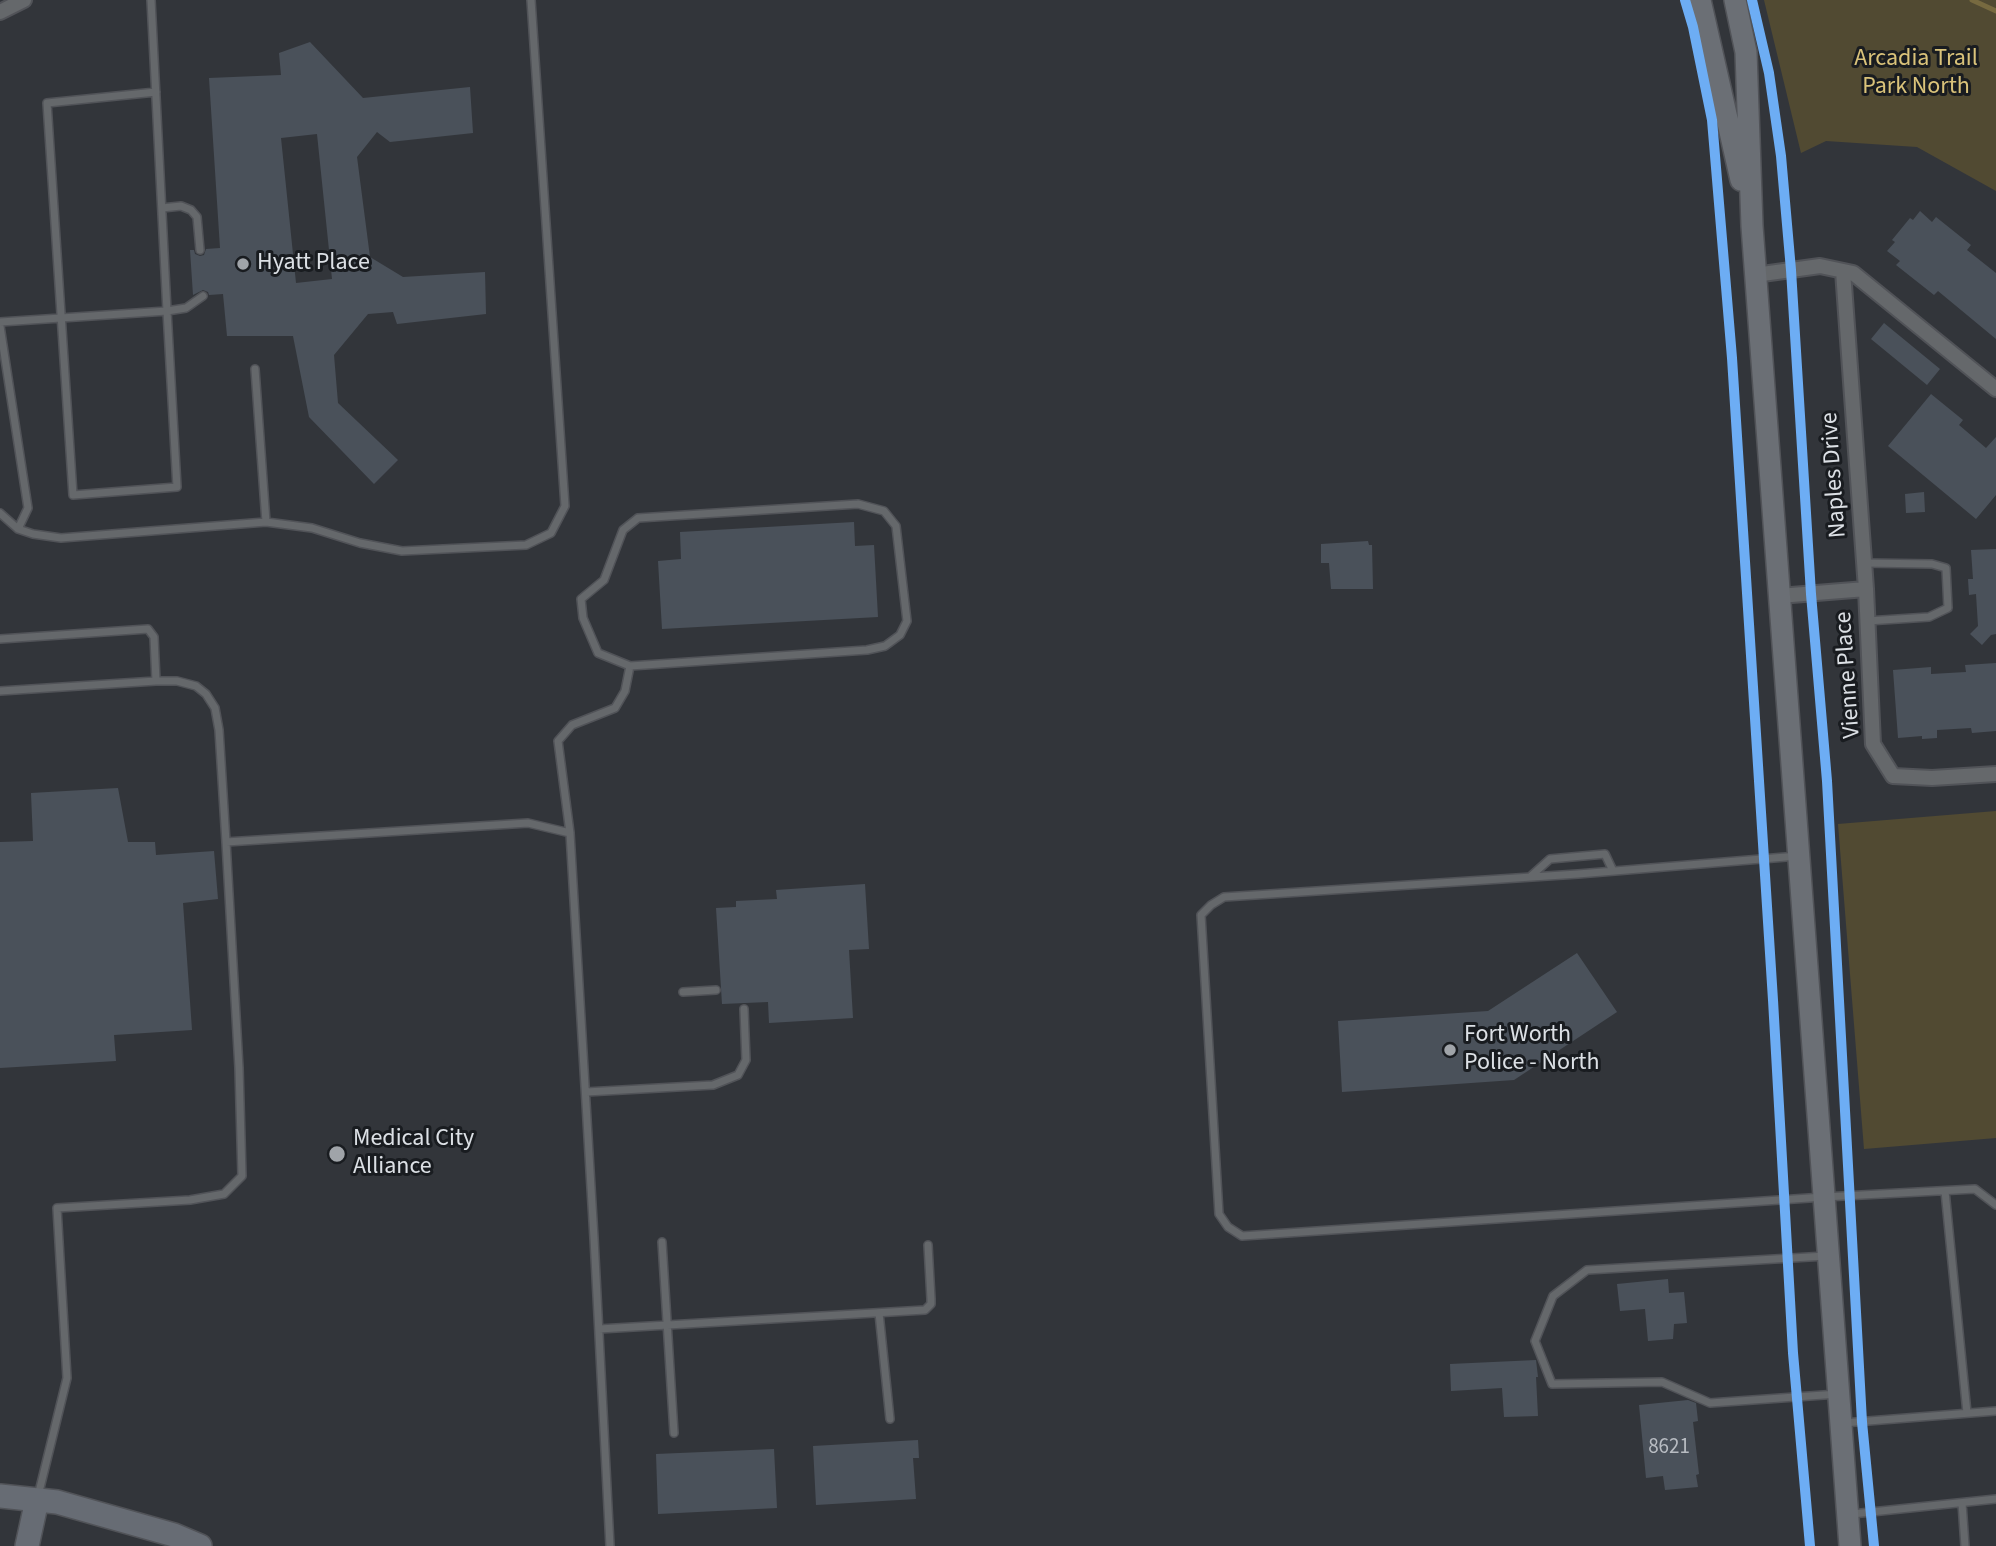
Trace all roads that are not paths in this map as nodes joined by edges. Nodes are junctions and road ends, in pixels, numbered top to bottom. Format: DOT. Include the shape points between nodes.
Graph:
graph roads {
  1 [pos="24,0"];
  2 [pos="151,0"];
  3 [pos="531,0"];
  4 [pos="1700,0"];
  5 [pos="1735,0"];
  6 [pos="0,12"];
  7 [pos="156,92"];
  8 [pos="162,208"];
  9 [pos="1752,226"];
  10 [pos="200,250"];
  11 [pos="1843,271"];
  12 [pos="1755,275"];
  13 [pos="203,296"];
  14 [pos="167,311"];
  15 [pos="62,319"];
  16 [pos="0,324"];
  17 [pos="256,369"];
  18 [pos="1996,389"];
  19 [pos="0,513"];
  20 [pos="266,522"];
  21 [pos="18,529"];
  22 [pos="1864,563"];
  23 [pos="1866,589"];
  24 [pos="1779,596"];
  25 [pos="1867,621"];
  26 [pos="0,639"];
  27 [pos="630,666"];
  28 [pos="156,681"];
  29 [pos="0,691"];
  30 [pos="1996,774"];
  31 [pos="570,833"];
  32 [pos="226,842"];
  33 [pos="1799,856"];
  34 [pos="1613,871"];
  35 [pos="1531,877"];
  36 [pos="716,990"];
  37 [pos="683,992"];
  38 [pos="744,1009"];
  39 [pos="586,1092"];
  40 [pos="1945,1191"];
  41 [pos="1824,1197"];
  42 [pos="1996,1205"];
  43 [pos="663,1242"];
  44 [pos="928,1245"];
  45 [pos="1828,1256"];
  46 [pos="879,1313"];
  47 [pos="668,1326"];
  48 [pos="599,1329"];
  49 [pos="1839,1394"];
  50 [pos="1996,1410"];
  51 [pos="1966,1413"];
  52 [pos="890,1419"];
  53 [pos="1841,1424"];
  54 [pos="674,1433"];
  55 [pos="0,1496"];
  56 [pos="1996,1499"];
  57 [pos="37,1500"];
  58 [pos="1962,1503"];
  59 [pos="1848,1514"];
  60 [pos="27,1546"];
  61 [pos="200,1546"];
  62 [pos="610,1546"];
  63 [pos="1850,1546"];
  64 [pos="1965,1546"];
  1 -- 6 [label="street"];
  2 -- 7 [label="lane"];
  3 -- 20 [label="lane" via="565,506 551,533 526,545 452,550 402,551 312,528"];
  4 -- 9 [label="main road"];
  5 -- 9 [label="main road" via="1746,52"];
  7 -- 8 [label="lane"];
  7 -- 15 [label="lane" via="47,103"];
  8 -- 10 [label="lane" via="191,210 197,217"];
  8 -- 14 [label="lane"];
  9 -- 12 [label="main road"];
  11 -- 12 [label="street" via="1820,266"];
  11 -- 18 [label="street" via="1853,273"];
  11 -- 22 [label="street, Naples Drive"];
  12 -- 24 [label="main road"];
  13 -- 14 [label="lane" via="186,308"];
  14 -- 15 [label="lane"];
  14 -- 15 [label="lane" via="177,487 73,495"];
  15 -- 16 [label="lane"];
  16 -- 21 [label="lane" via="28,508"];
  17 -- 20 [label="lane"];
  19 -- 21 [label="lane"];
  20 -- 21 [label="lane" via="61,538"];
  22 -- 23 [label="street, Naples Drive"];
  22 -- 25 [label="lane" via="1946,568 1948,608 1929,617"];
  23 -- 24 [label="street"];
  23 -- 25 [label="street, Vienne Place"];
  24 -- 33 [label="main road"];
  25 -- 30 [label="street, Vienne Place" via="1873,744 1893,776"];
  26 -- 28 [label="lane" via="148,629 154,637"];
  27 -- 27 [label="lane" via="885,646 900,635 907,621 896,526 884,511 858,504 638,518 623,530 604,580 581,599 583,618 598,653"];
  27 -- 31 [label="lane" via="625,691 615,708 572,725 558,741"];
  28 -- 29 [label="lane"];
  28 -- 32 [label="lane" via="196,686 215,708"];
  31 -- 32 [label="lane" via="528,823"];
  31 -- 39 [label="lane"];
  32 -- 57 [label="lane" via="242,1176 223,1194 201,1198 57,1208 67,1378"];
  33 -- 34 [label="lane"];
  33 -- 41 [label="main road"];
  34 -- 35 [label="lane"];
  34 -- 35 [label="lane" via="1605,854 1591,855 1550,859"];
  35 -- 41 [label="lane" via="1224,897 1201,915 1219,1214 1228,1227 1242,1236"];
  36 -- 37 [label="lane"];
  38 -- 39 [label="lane" via="746,1060 738,1075 713,1085"];
  39 -- 48 [label="lane"];
  40 -- 41 [label="lane"];
  40 -- 42 [label="lane" via="1975,1189"];
  40 -- 51 [label="lane"];
  41 -- 45 [label="main road"];
  43 -- 47 [label="lane"];
  44 -- 46 [label="lane" via="931,1304 925,1310"];
  45 -- 49 [label="main road"];
  45 -- 49 [label="lane" via="1587,1270 1553,1296 1535,1340 1552,1384 1662,1382 1710,1403"];
  46 -- 47 [label="lane"];
  46 -- 52 [label="lane"];
  47 -- 48 [label="lane"];
  47 -- 54 [label="lane"];
  48 -- 62 [label="lane"];
  49 -- 53 [label="main road"];
  50 -- 51 [label="lane"];
  51 -- 53 [label="lane"];
  53 -- 59 [label="main road"];
  55 -- 57 [label="main road"];
  56 -- 58 [label="lane"];
  57 -- 60 [label="main road"];
  57 -- 61 [label="main road" via="174,1535"];
  58 -- 59 [label="lane"];
  58 -- 64 [label="lane"];
  59 -- 63 [label="main road"];
}
